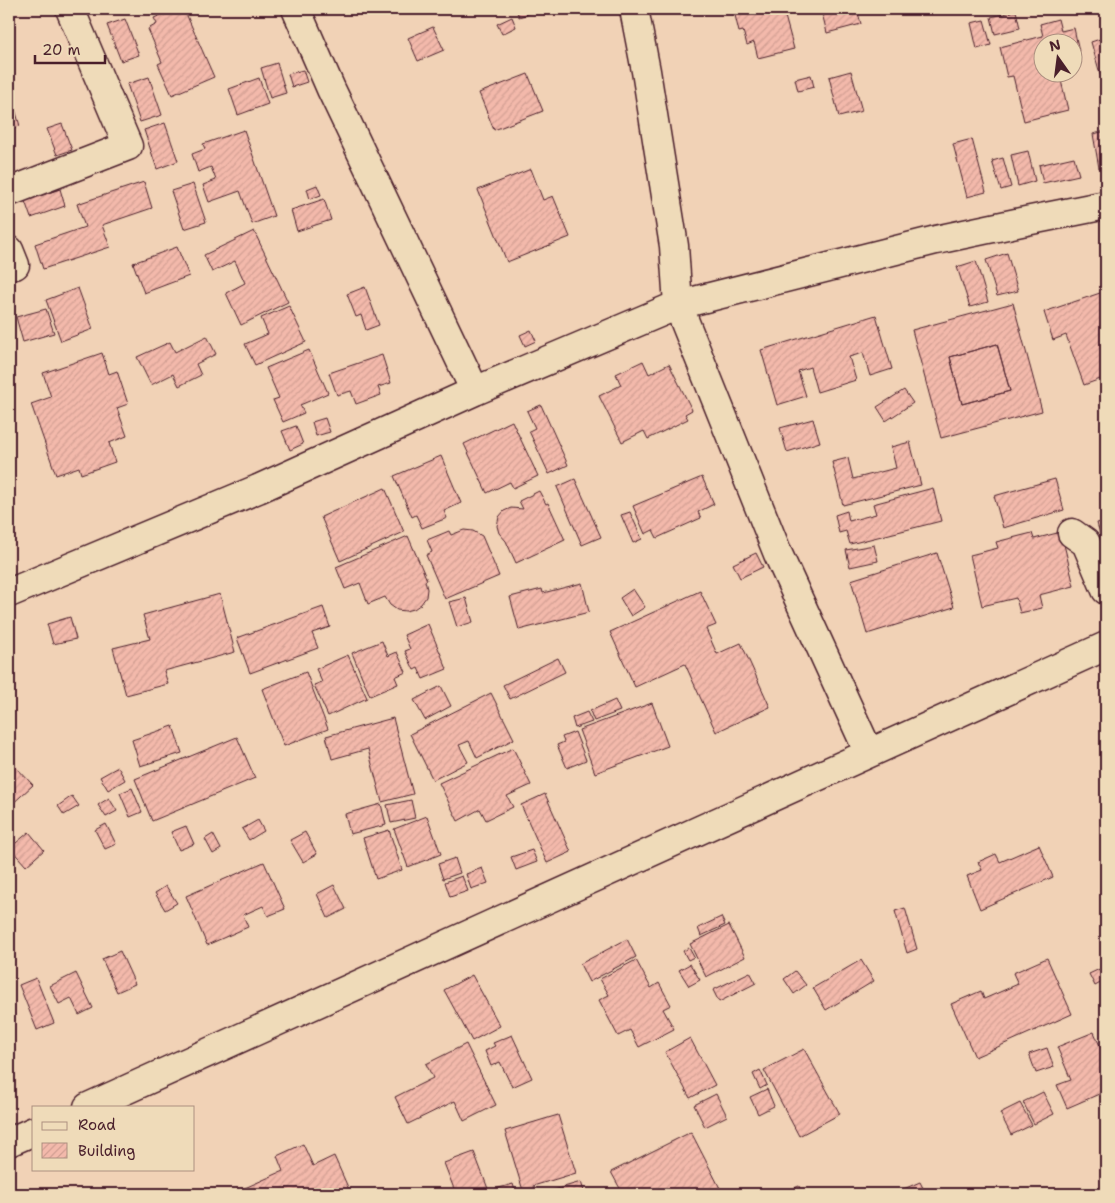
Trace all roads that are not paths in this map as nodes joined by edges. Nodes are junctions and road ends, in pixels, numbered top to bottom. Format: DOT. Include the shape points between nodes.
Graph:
graph roads {
  1 [pos="70,9"];
  2 [pos="296,9"];
  3 [pos="634,9"];
  4 [pos="9,192"];
  5 [pos="1106,205"];
  6 [pos="678,305"];
  7 [pos="475,391"];
  8 [pos="1072,532"];
  9 [pos="1106,590"];
  10 [pos="9,593"];
  11 [pos="1106,646"];
  12 [pos="869,753"];
  13 [pos="90,1106"];
  14 [pos="32,1132"];
  15 [pos="9,1142"];
  1 -- 4 [label="street" via="128,146"];
  2 -- 7 [label="street"];
  3 -- 6 [label="street" via="674,246"];
  5 -- 6 [label="street" via="936,240"];
  6 -- 7 [label="street"];
  6 -- 12 [label="street" via="778,554"];
  7 -- 10 [label="street" via="258,489"];
  8 -- 9 [label="street" via="1086,543"];
  11 -- 12 [label="street"];
  12 -- 13 [label="street"];
  14 -- 15 [label="street"];
}
